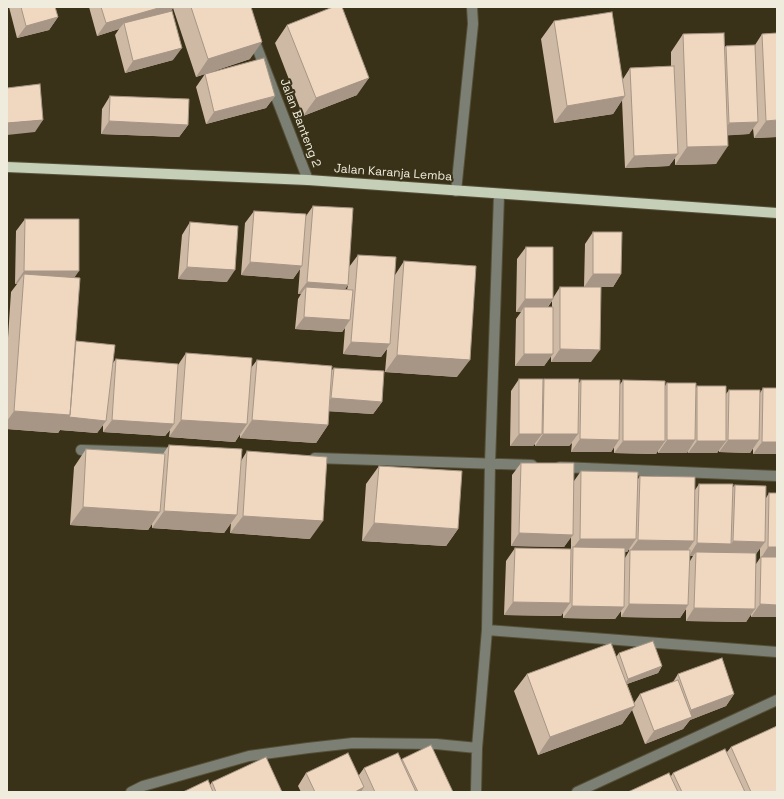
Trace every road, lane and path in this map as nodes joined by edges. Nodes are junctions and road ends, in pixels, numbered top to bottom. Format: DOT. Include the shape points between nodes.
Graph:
graph roads {
  1 [pos="472,7"];
  2 [pos="249,27"];
  3 [pos="7,167"];
  4 [pos="308,180"];
  5 [pos="456,191"];
  6 [pos="499,195"];
  7 [pos="777,214"];
  8 [pos="81,450"];
  9 [pos="183,453"];
  10 [pos="301,457"];
  11 [pos="490,464"];
  12 [pos="777,476"];
  13 [pos="487,630"];
  14 [pos="777,652"];
  15 [pos="777,700"];
  16 [pos="477,748"];
  17 [pos="131,792"];
  18 [pos="476,792"];
  19 [pos="577,792"];
  1 -- 5 [label="street" via="473,24"];
  2 -- 4 [label="street, Jalan Banteng 2"];
  3 -- 4 [label="main road, Jalan Karanja Lemba"];
  4 -- 5 [label="main road, Jalan Karanja Lemba"];
  5 -- 6 [label="main road, Jalan Karanja Lemba"];
  6 -- 7 [label="main road, Jalan Karanja Lemba"];
  6 -- 11 [label="street"];
  8 -- 9 [label="street"];
  10 -- 11 [label="street"];
  11 -- 12 [label="street"];
  11 -- 13 [label="street"];
  13 -- 14 [label="street"];
  13 -- 16 [label="street"];
  15 -- 19 [label="street"];
  16 -- 17 [label="street" via="436,744 353,743 308,748 249,756 143,786"];
  16 -- 18 [label="street"];
}
